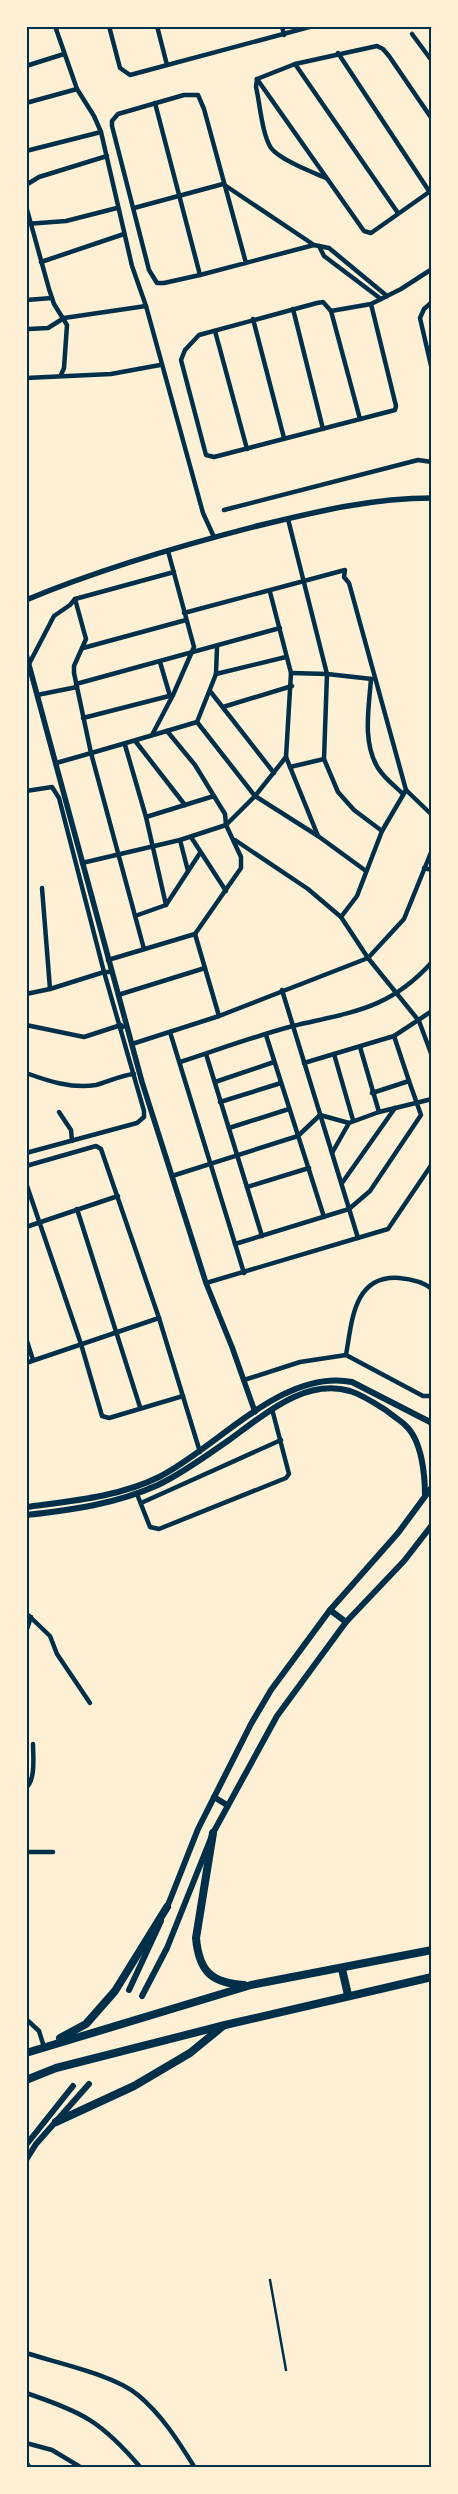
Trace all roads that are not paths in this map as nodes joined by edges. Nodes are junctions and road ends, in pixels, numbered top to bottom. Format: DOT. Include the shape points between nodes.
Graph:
graph roads {
  1 [pos="55,26"];
  2 [pos="109,26"];
  3 [pos="157,26"];
  4 [pos="282,26"];
  5 [pos="313,26"];
  6 [pos="412,34"];
  7 [pos="284,36"];
  8 [pos="338,53"];
  9 [pos="64,54"];
  10 [pos="432,61"];
  11 [pos="295,64"];
  12 [pos="167,65"];
  13 [pos="26,66"];
  14 [pos="257,79"];
  15 [pos="77,89"];
  16 [pos="26,103"];
  17 [pos="155,104"];
  18 [pos="432,118"];
  19 [pos="100,132"];
  20 [pos="26,151"];
  21 [pos="106,156"];
  22 [pos="327,179"];
  23 [pos="224,184"];
  24 [pos="26,185"];
  25 [pos="430,190"];
  26 [pos="179,196"];
  27 [pos="26,206"];
  28 [pos="117,208"];
  29 [pos="134,208"];
  30 [pos="398,213"];
  31 [pos="28,224"];
  32 [pos="124,234"];
  33 [pos="316,246"];
  34 [pos="41,262"];
  35 [pos="246,263"];
  36 [pos="432,269"];
  37 [pos="200,275"];
  38 [pos="387,296"];
  39 [pos="52,298"];
  40 [pos="381,299"];
  41 [pos="26,300"];
  42 [pos="432,302"];
  43 [pos="371,304"];
  44 [pos="146,306"];
  45 [pos="293,309"];
  46 [pos="331,310"];
  47 [pos="64,318"];
  48 [pos="254,319"];
  49 [pos="29,329"];
  50 [pos="215,331"];
  51 [pos="430,352"];
  52 [pos="160,365"];
  53 [pos="432,370"];
  54 [pos="61,375"];
  55 [pos="26,378"];
  56 [pos="360,419"];
  57 [pos="324,430"];
  58 [pos="284,438"];
  59 [pos="247,448"];
  60 [pos="432,462"];
  61 [pos="432,498"];
  62 [pos="224,510"];
  63 [pos="288,519"];
  64 [pos="214,537"];
  65 [pos="168,550"];
  66 [pos="174,572"];
  67 [pos="305,582"];
  68 [pos="270,592"];
  69 [pos="75,599"];
  70 [pos="26,600"];
  71 [pos="184,613"];
  72 [pos="186,620"];
  73 [pos="280,628"];
  74 [pos="217,647"];
  75 [pos="83,648"];
  76 [pos="26,654"];
  77 [pos="190,654"];
  78 [pos="286,657"];
  79 [pos="160,662"];
  80 [pos="29,664"];
  81 [pos="292,673"];
  82 [pos="216,674"];
  83 [pos="327,674"];
  84 [pos="373,679"];
  85 [pos="76,686"];
  86 [pos="292,686"];
  87 [pos="210,691"];
  88 [pos="37,695"];
  89 [pos="172,696"];
  90 [pos="223,707"];
  91 [pos="83,718"];
  92 [pos="197,722"];
  93 [pos="167,732"];
  94 [pos="152,735"];
  95 [pos="136,742"];
  96 [pos="125,745"];
  97 [pos="92,753"];
  98 [pos="286,757"];
  99 [pos="324,760"];
  100 [pos="56,763"];
  101 [pos="290,767"];
  102 [pos="274,773"];
  103 [pos="26,791"];
  104 [pos="404,792"];
  105 [pos="214,796"];
  106 [pos="255,796"];
  107 [pos="185,805"];
  108 [pos="432,815"];
  109 [pos="146,817"];
  110 [pos="226,825"];
  111 [pos="382,831"];
  112 [pos="318,836"];
  113 [pos="190,837"];
  114 [pos="234,839"];
  115 [pos="180,840"];
  116 [pos="153,847"];
  117 [pos="432,850"];
  118 [pos="200,853"];
  119 [pos="119,856"];
  120 [pos="82,863"];
  121 [pos="424,868"];
  122 [pos="432,870"];
  123 [pos="188,871"];
  124 [pos="366,871"];
  125 [pos="42,888"];
  126 [pos="226,891"];
  127 [pos="166,905"];
  128 [pos="135,916"];
  129 [pos="341,917"];
  130 [pos="195,934"];
  131 [pos="144,949"];
  132 [pos="368,958"];
  133 [pos="108,960"];
  134 [pos="432,962"];
  135 [pos="205,968"];
  136 [pos="108,972"];
  137 [pos="50,990"];
  138 [pos="282,990"];
  139 [pos="26,992"];
  140 [pos="397,994"];
  141 [pos="118,995"];
  142 [pos="432,1011"];
  143 [pos="219,1016"];
  144 [pos="419,1021"];
  145 [pos="26,1025"];
  146 [pos="121,1025"];
  147 [pos="293,1026"];
  148 [pos="127,1029"];
  149 [pos="170,1032"];
  150 [pos="266,1035"];
  151 [pos="394,1036"];
  152 [pos="132,1044"];
  153 [pos="360,1048"];
  154 [pos="206,1054"];
  155 [pos="334,1054"];
  156 [pos="432,1056"];
  157 [pos="180,1062"];
  158 [pos="274,1062"];
  159 [pos="304,1063"];
  160 [pos="26,1073"];
  161 [pos="133,1074"];
  162 [pos="409,1081"];
  163 [pos="142,1082"];
  164 [pos="215,1082"];
  165 [pos="281,1083"];
  166 [pos="372,1094"];
  167 [pos="432,1099"];
  168 [pos="220,1102"];
  169 [pos="416,1103"];
  170 [pos="289,1108"];
  171 [pos="395,1108"];
  172 [pos="59,1112"];
  173 [pos="379,1112"];
  174 [pos="320,1115"];
  175 [pos="351,1122"];
  176 [pos="229,1128"];
  177 [pos="298,1136"];
  178 [pos="72,1141"];
  179 [pos="26,1153"];
  180 [pos="332,1153"];
  181 [pos="237,1156"];
  182 [pos="211,1164"];
  183 [pos="432,1164"];
  184 [pos="26,1166"];
  185 [pos="309,1168"];
  186 [pos="172,1176"];
  187 [pos="26,1182"];
  188 [pos="342,1183"];
  189 [pos="247,1187"];
  190 [pos="118,1196"];
  191 [pos="77,1209"];
  192 [pos="350,1209"];
  193 [pos="324,1217"];
  194 [pos="38,1222"];
  195 [pos="26,1227"];
  196 [pos="262,1236"];
  197 [pos="358,1238"];
  198 [pos="236,1244"];
  199 [pos="244,1273"];
  200 [pos="206,1283"];
  201 [pos="432,1289"];
  202 [pos="159,1318"];
  203 [pos="117,1332"];
  204 [pos="26,1338"];
  205 [pos="81,1344"];
  206 [pos="346,1355"];
  207 [pos="34,1360"];
  208 [pos="26,1364"];
  209 [pos="244,1380"];
  210 [pos="183,1396"];
  211 [pos="432,1396"];
  212 [pos="140,1407"];
  213 [pos="272,1409"];
  214 [pos="255,1412"];
  215 [pos="432,1422"];
  216 [pos="280,1440"];
  217 [pos="200,1452"];
  218 [pos="180,1473"];
  219 [pos="187,1482"];
  220 [pos="432,1487"];
  221 [pos="137,1494"];
  222 [pos="424,1499"];
  223 [pos="141,1503"];
  224 [pos="26,1507"];
  225 [pos="26,1514"];
  226 [pos="432,1525"];
  227 [pos="330,1610"];
  228 [pos="29,1615"];
  229 [pos="346,1622"];
  230 [pos="26,1632"];
  231 [pos="90,1703"];
  232 [pos="33,1744"];
  233 [pos="26,1788"];
  234 [pos="214,1797"];
  235 [pos="227,1805"];
  236 [pos="213,1834"];
  237 [pos="26,1852"];
  238 [pos="53,1852"];
  239 [pos="167,1907"];
  240 [pos="432,1950"];
  241 [pos="342,1969"];
  242 [pos="432,1977"];
  243 [pos="251,1985"];
  244 [pos="129,1990"];
  245 [pos="348,1995"];
  246 [pos="142,1996"];
  247 [pos="26,2020"];
  248 [pos="225,2024"];
  249 [pos="45,2046"];
  250 [pos="26,2053"];
  251 [pos="26,2080"];
  252 [pos="89,2084"];
  253 [pos="74,2086"];
  254 [pos="56,2122"];
  255 [pos="26,2145"];
  256 [pos="26,2160"];
  257 [pos="270,2280"];
  258 [pos="26,2353"];
  259 [pos="286,2370"];
  260 [pos="26,2393"];
  261 [pos="26,2443"];
  262 [pos="26,2462"];
  263 [pos="30,2468"];
  264 [pos="82,2468"];
  265 [pos="141,2468"];
  266 [pos="196,2468"];
  1 -- 9 [label="street"];
  2 -- 12 [label="street" via="123,72 130,75"];
  3 -- 12 [label="street"];
  4 -- 7 [label="street"];
  5 -- 7 [label="street"];
  6 -- 10 [label="street"];
  7 -- 12 [label="street"];
  8 -- 11 [label="street"];
  8 -- 18 [label="street" via="370,46 384,49"];
  8 -- 25 [label="street"];
  9 -- 13 [label="street"];
  9 -- 15 [label="street"];
  11 -- 14 [label="street"];
  11 -- 30 [label="street"];
  14 -- 22 [label="street"];
  14 -- 22 [label="street" via="256,87 272,148 285,159"];
  15 -- 16 [label="street"];
  15 -- 19 [label="street"];
  17 -- 23 [label="street" via="184,95 198,95"];
  17 -- 26 [label="street"];
  17 -- 29 [label="street" via="118,114 112,121"];
  19 -- 20 [label="street"];
  19 -- 21 [label="street"];
  21 -- 24 [label="street" via="38,177"];
  21 -- 28 [label="street"];
  22 -- 30 [label="street" via="364,231 371,233"];
  23 -- 26 [label="street"];
  23 -- 33 [label="street"];
  23 -- 35 [label="street"];
  25 -- 30 [label="street"];
  26 -- 29 [label="street"];
  26 -- 37 [label="street"];
  27 -- 31 [label="street"];
  28 -- 31 [label="street" via="66,221"];
  28 -- 32 [label="street"];
  29 -- 37 [label="street" via="149,270 156,283"];
  31 -- 34 [label="street"];
  32 -- 34 [label="street"];
  32 -- 44 [label="street"];
  33 -- 35 [label="street"];
  33 -- 38 [label="street" via="329,248"];
  33 -- 40 [label="street" via="324,256"];
  34 -- 39 [label="street"];
  35 -- 37 [label="street"];
  36 -- 38 [label="street"];
  38 -- 40 [label="street"];
  39 -- 41 [label="street"];
  39 -- 47 [label="street"];
  40 -- 43 [label="street"];
  42 -- 51 [label="street" via="420,318"];
  43 -- 46 [label="street"];
  43 -- 56 [label="street" via="396,408"];
  44 -- 47 [label="street"];
  44 -- 52 [label="street"];
  45 -- 46 [label="street" via="324,302"];
  45 -- 48 [label="street"];
  45 -- 57 [label="street"];
  46 -- 56 [label="street"];
  47 -- 49 [label="street" via="48,328"];
  47 -- 54 [label="street" via="67,332"];
  48 -- 50 [label="street"];
  48 -- 58 [label="street"];
  50 -- 59 [label="street"];
  50 -- 59 [label="street" via="199,335 185,350 182,360 206,455 214,458"];
  51 -- 53 [label="street"];
  52 -- 54 [label="street" via="111,374"];
  52 -- 64 [label="street" via="203,513"];
  54 -- 55 [label="street"];
  56 -- 57 [label="street"];
  57 -- 58 [label="street"];
  58 -- 59 [label="street"];
  60 -- 62 [label="street" via="418,460"];
  61 -- 63 [label="street" via="376,501"];
  63 -- 64 [label="street"];
  63 -- 67 [label="street"];
  64 -- 65 [label="street"];
  65 -- 66 [label="street"];
  65 -- 70 [label="street"];
  66 -- 69 [label="street"];
  66 -- 71 [label="street"];
  67 -- 68 [label="street"];
  67 -- 83 [label="street"];
  67 -- 84 [label="street" via="345,570"];
  68 -- 71 [label="street"];
  68 -- 73 [label="street"];
  69 -- 75 [label="street" via="86,634"];
  69 -- 80 [label="street" via="54,616"];
  71 -- 72 [label="street"];
  72 -- 75 [label="street"];
  72 -- 77 [label="street" via="194,647"];
  73 -- 74 [label="street"];
  73 -- 78 [label="street"];
  74 -- 77 [label="street"];
  74 -- 82 [label="street"];
  75 -- 85 [label="street" via="74,666"];
  76 -- 80 [label="street"];
  77 -- 79 [label="street"];
  77 -- 89 [label="street"];
  78 -- 81 [label="street"];
  78 -- 82 [label="street"];
  79 -- 85 [label="street"];
  79 -- 89 [label="street"];
  80 -- 88 [label="street"];
  81 -- 83 [label="street"];
  81 -- 86 [label="street"];
  82 -- 87 [label="street"];
  83 -- 84 [label="street"];
  83 -- 99 [label="street"];
  84 -- 104 [label="street"];
  84 -- 104 [label="street" via="367,726 375,762 383,774"];
  85 -- 88 [label="street"];
  85 -- 91 [label="street"];
  86 -- 90 [label="street"];
  86 -- 98 [label="street"];
  87 -- 90 [label="street"];
  87 -- 92 [label="street"];
  88 -- 100 [label="street"];
  89 -- 91 [label="street"];
  89 -- 94 [label="street"];
  90 -- 102 [label="street"];
  91 -- 97 [label="street"];
  92 -- 93 [label="street"];
  92 -- 106 [label="street"];
  93 -- 94 [label="street"];
  93 -- 105 [label="street" via="195,765"];
  94 -- 95 [label="street"];
  95 -- 96 [label="street"];
  95 -- 107 [label="street"];
  96 -- 97 [label="street"];
  96 -- 109 [label="street"];
  97 -- 100 [label="street"];
  97 -- 119 [label="street"];
  98 -- 101 [label="street"];
  98 -- 102 [label="street"];
  99 -- 101 [label="street"];
  99 -- 111 [label="street" via="338,792 354,810"];
  100 -- 120 [label="street"];
  101 -- 112 [label="street"];
  102 -- 106 [label="street"];
  103 -- 136 [label="street" via="52,788 58,798"];
  104 -- 108 [label="street"];
  104 -- 111 [label="street"];
  105 -- 107 [label="street"];
  105 -- 110 [label="street" via="225,814"];
  106 -- 110 [label="street"];
  106 -- 112 [label="street"];
  107 -- 109 [label="street"];
  109 -- 116 [label="street"];
  110 -- 113 [label="street"];
  110 -- 114 [label="street"];
  111 -- 124 [label="street"];
  112 -- 124 [label="street"];
  113 -- 115 [label="street"];
  113 -- 118 [label="street"];
  114 -- 126 [label="street" via="242,862"];
  114 -- 129 [label="street" via="308,889"];
  115 -- 116 [label="street"];
  115 -- 123 [label="street"];
  116 -- 119 [label="street"];
  116 -- 127 [label="street"];
  117 -- 121 [label="street"];
  118 -- 123 [label="street"];
  118 -- 126 [label="street"];
  119 -- 120 [label="street"];
  119 -- 128 [label="street"];
  120 -- 133 [label="street"];
  121 -- 122 [label="street"];
  121 -- 132 [label="street" via="404,919"];
  123 -- 127 [label="street"];
  124 -- 129 [label="street" via="357,896"];
  125 -- 137 [label="street"];
  126 -- 130 [label="street"];
  127 -- 128 [label="street"];
  128 -- 131 [label="street"];
  129 -- 132 [label="street"];
  130 -- 131 [label="street"];
  130 -- 135 [label="street"];
  131 -- 133 [label="street"];
  132 -- 138 [label="street"];
  132 -- 140 [label="street"];
  133 -- 136 [label="street"];
  134 -- 140 [label="street"];
  135 -- 141 [label="street"];
  135 -- 143 [label="street"];
  136 -- 137 [label="street"];
  136 -- 141 [label="street"];
  136 -- 146 [label="street"];
  137 -- 139 [label="street"];
  138 -- 143 [label="street"];
  138 -- 147 [label="street"];
  140 -- 144 [label="street"];
  140 -- 147 [label="street" via="332,1019"];
  141 -- 148 [label="street"];
  142 -- 144 [label="street"];
  143 -- 149 [label="street"];
  144 -- 151 [label="street"];
  144 -- 156 [label="street"];
  145 -- 146 [label="street" via="84,1037"];
  146 -- 148 [label="street"];
  146 -- 161 [label="street"];
  147 -- 150 [label="street"];
  147 -- 159 [label="street"];
  148 -- 152 [label="street"];
  149 -- 152 [label="street"];
  149 -- 157 [label="street"];
  150 -- 154 [label="street"];
  150 -- 158 [label="street"];
  151 -- 153 [label="street"];
  151 -- 162 [label="street"];
  152 -- 163 [label="street"];
  153 -- 155 [label="street"];
  153 -- 166 [label="street"];
  154 -- 157 [label="street"];
  154 -- 164 [label="street"];
  155 -- 159 [label="street"];
  155 -- 175 [label="street"];
  157 -- 182 [label="street"];
  158 -- 164 [label="street"];
  158 -- 165 [label="street"];
  159 -- 174 [label="street"];
  160 -- 161 [label="street" via="62,1084 82,1086"];
  161 -- 163 [label="street"];
  161 -- 178 [label="street" via="144,1112 141,1120"];
  162 -- 166 [label="street"];
  162 -- 169 [label="street"];
  163 -- 186 [label="street"];
  164 -- 168 [label="street"];
  165 -- 168 [label="street"];
  165 -- 170 [label="street"];
  166 -- 173 [label="street"];
  167 -- 169 [label="street"];
  168 -- 176 [label="street"];
  169 -- 171 [label="street"];
  169 -- 192 [label="street" via="420,1119 370,1192"];
  170 -- 176 [label="street"];
  170 -- 177 [label="street"];
  171 -- 173 [label="street"];
  171 -- 188 [label="street"];
  172 -- 178 [label="street" via="71,1130"];
  173 -- 175 [label="street"];
  174 -- 175 [label="street"];
  174 -- 177 [label="street"];
  174 -- 180 [label="street"];
  175 -- 180 [label="street"];
  176 -- 181 [label="street"];
  177 -- 181 [label="street"];
  177 -- 185 [label="street"];
  178 -- 179 [label="street"];
  180 -- 188 [label="street"];
  181 -- 182 [label="street"];
  181 -- 189 [label="street"];
  182 -- 186 [label="street"];
  182 -- 198 [label="street"];
  183 -- 197 [label="street" via="388,1229"];
  184 -- 190 [label="street" via="99,1147"];
  185 -- 189 [label="street"];
  185 -- 193 [label="street"];
  186 -- 200 [label="street"];
  187 -- 194 [label="street"];
  188 -- 192 [label="street"];
  189 -- 196 [label="street"];
  190 -- 191 [label="street"];
  190 -- 202 [label="street"];
  191 -- 194 [label="street"];
  191 -- 203 [label="street"];
  192 -- 193 [label="street"];
  192 -- 197 [label="street"];
  193 -- 196 [label="street"];
  194 -- 195 [label="street"];
  194 -- 205 [label="street"];
  196 -- 198 [label="street"];
  197 -- 199 [label="street"];
  198 -- 199 [label="street"];
  199 -- 200 [label="street"];
  200 -- 209 [label="street"];
  201 -- 206 [label="street" via="407,1278 382,1278 373,1282 354,1308"];
  202 -- 203 [label="street"];
  202 -- 210 [label="street"];
  203 -- 205 [label="street"];
  203 -- 212 [label="street"];
  204 -- 207 [label="street"];
  205 -- 207 [label="street"];
  205 -- 212 [label="street" via="102,1416 109,1418"];
  206 -- 209 [label="street" via="300,1362"];
  206 -- 211 [label="street" via="423,1396"];
  207 -- 208 [label="street"];
  209 -- 214 [label="street"];
  210 -- 212 [label="street"];
  210 -- 217 [label="street"];
  213 -- 216 [label="street"];
  213 -- 218 [label="main road"];
  213 -- 222 [label="main road" via="318,1389 350,1391 369,1400 406,1425 412,1434 422,1462"];
  214 -- 215 [label="main road" via="312,1383 341,1380 367,1389"];
  214 -- 217 [label="main road"];
  216 -- 219 [label="street"];
  216 -- 223 [label="street" via="290,1474 282,1481 159,1529 150,1527"];
  217 -- 224 [label="main road" via="158,1478 125,1490"];
  218 -- 219 [label="street"];
  218 -- 221 [label="main road"];
  219 -- 223 [label="street"];
  220 -- 222 [label="main road"];
  221 -- 223 [label="street"];
  221 -- 225 [label="main road" via="99,1505"];
  222 -- 227 [label="main road"];
  226 -- 229 [label="main road" via="404,1561"];
  227 -- 229 [label="main road"];
  227 -- 234 [label="main road" via="271,1690"];
  228 -- 230 [label="street"];
  228 -- 231 [label="street" via="50,1636 57,1654"];
  229 -- 235 [label="main road" via="277,1716"];
  232 -- 233 [label="street" via="32,1775"];
  234 -- 235 [label="main road"];
  234 -- 239 [label="main road"];
  235 -- 236 [label="main road"];
  236 -- 243 [label="main road" via="196,1938 198,1956 204,1969 225,1983"];
  236 -- 246 [label="main road" via="167,1948"];
  237 -- 238 [label="street"];
  239 -- 244 [label="main road"];
  239 -- 249 [label="main road" via="115,1990 92,2018"];
  240 -- 241 [label="main road"];
  241 -- 243 [label="main road"];
  241 -- 245 [label="main road"];
  242 -- 245 [label="main road"];
  243 -- 249 [label="main road"];
  245 -- 248 [label="main road"];
  247 -- 249 [label="street" via="39,2031"];
  248 -- 251 [label="main road" via="56,2068"];
  248 -- 254 [label="main road" via="190,2053 134,2086"];
  249 -- 250 [label="main road"];
  252 -- 254 [label="main road"];
  253 -- 255 [label="main road"];
  254 -- 256 [label="main road"];
  257 -- 259 [label="lane"];
  258 -- 266 [label="street" via="119,2383 138,2394 171,2431"];
  260 -- 265 [label="street" via="69,2407 100,2425"];
  261 -- 264 [label="street" via="52,2450"];
  262 -- 263 [label="street"];
}
